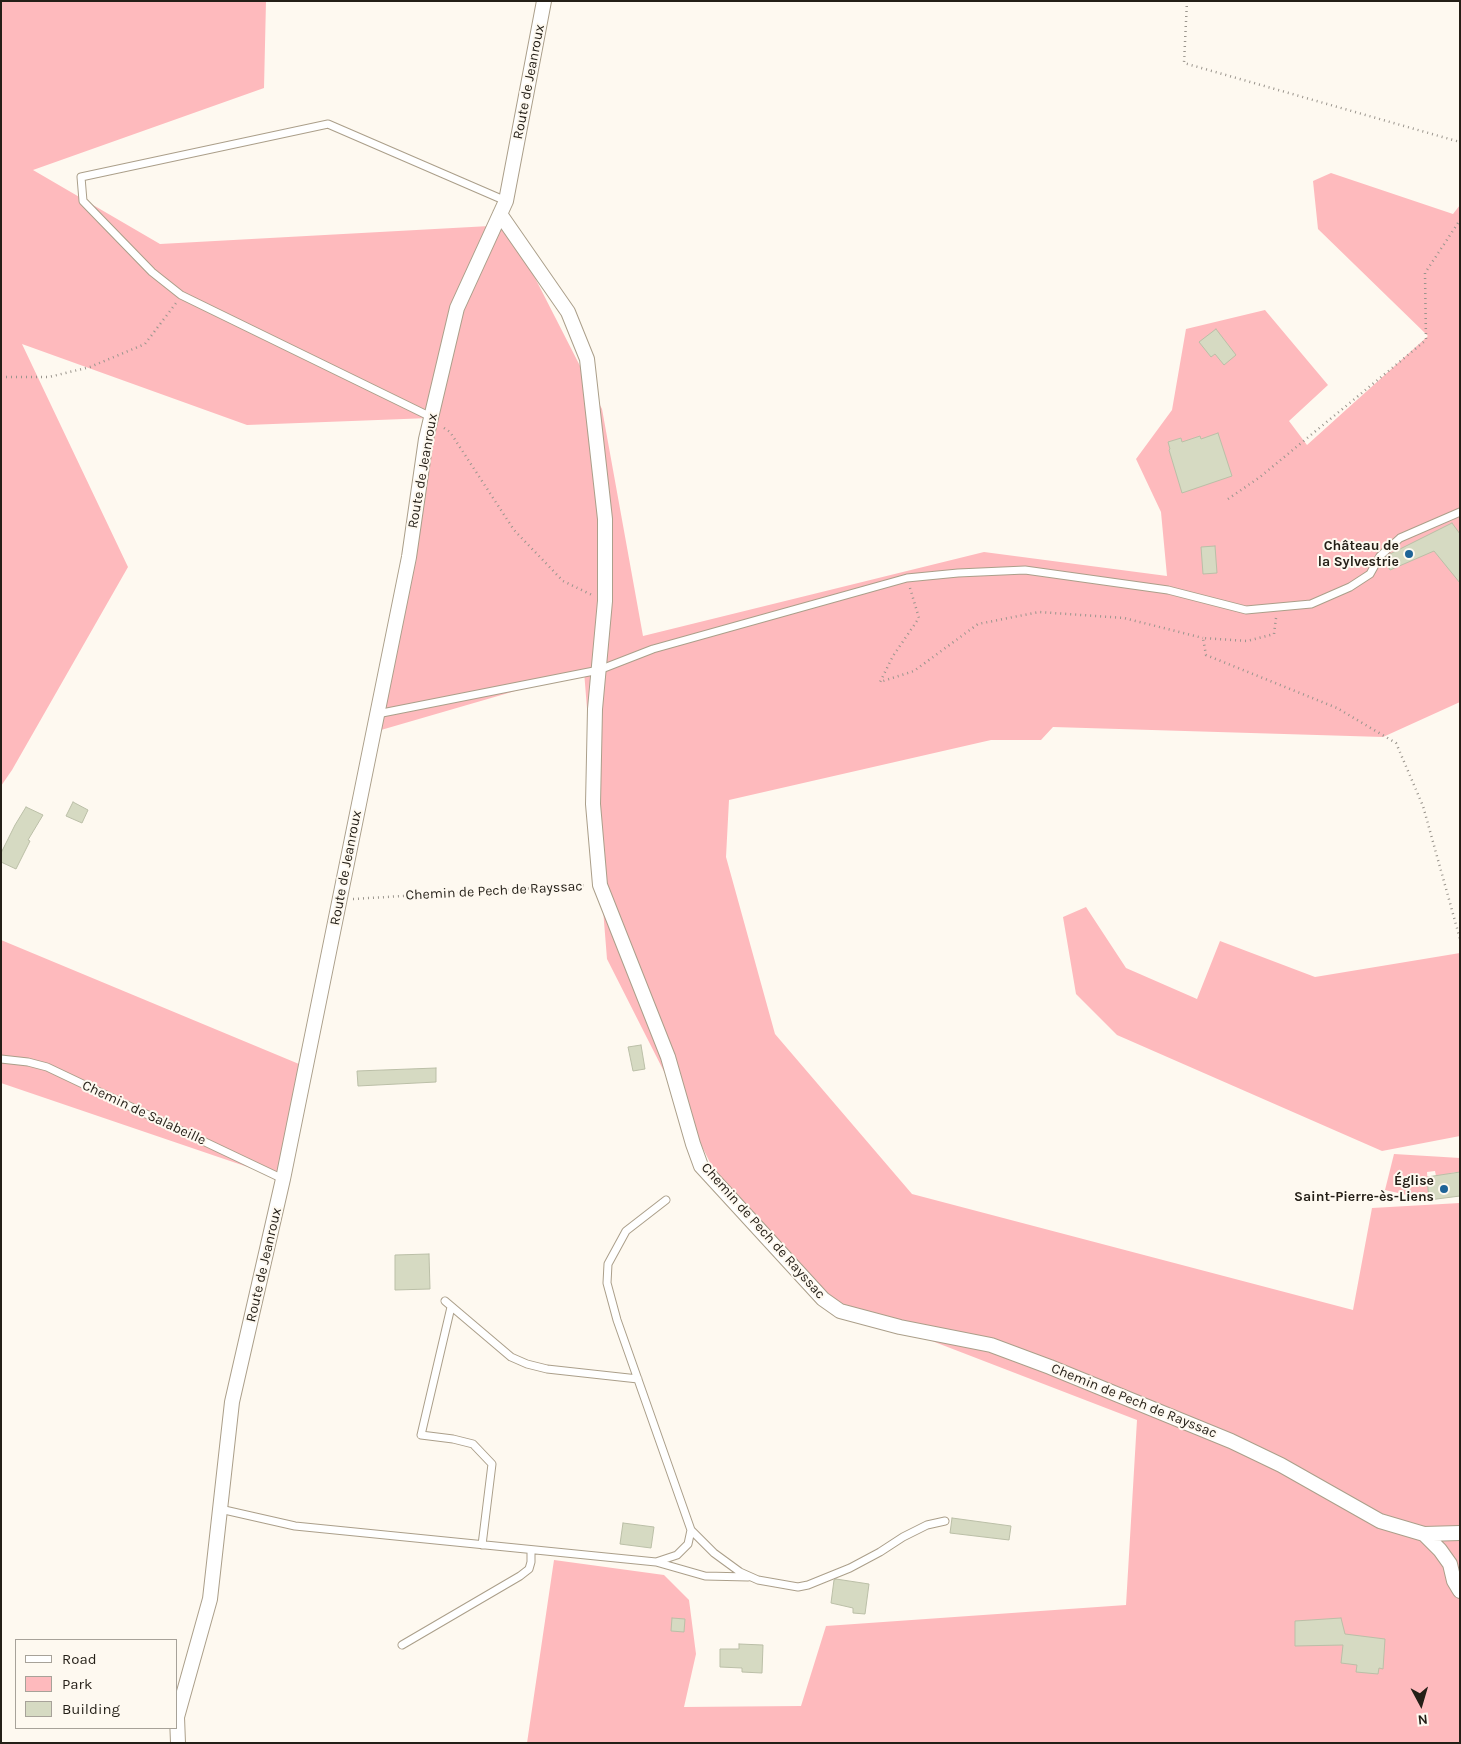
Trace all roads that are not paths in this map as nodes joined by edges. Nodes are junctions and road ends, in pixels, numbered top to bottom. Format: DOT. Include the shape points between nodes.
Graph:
graph roads {
  1 [pos="544,1"];
  2 [pos="506,200"];
  3 [pos="500,214"];
  4 [pos="432,417"];
  5 [pos="1460,512"];
  6 [pos="599,670"];
  7 [pos="377,714"];
  8 [pos="1,1059"];
  9 [pos="283,1178"];
  10 [pos="666,1200"];
  11 [pos="445,1301"];
  12 [pos="451,1307"];
  13 [pos="638,1379"];
  14 [pos="220,1509"];
  15 [pos="945,1521"];
  16 [pos="691,1530"];
  17 [pos="1460,1533"];
  18 [pos="1424,1534"];
  19 [pos="482,1545"];
  20 [pos="531,1550"];
  21 [pos="656,1562"];
  22 [pos="751,1577"];
  23 [pos="1460,1591"];
  24 [pos="402,1645"];
  25 [pos="178,1713"];
  26 [pos="177,1729"];
  27 [pos="178,1743"];
  1 -- 2 [label="street, Route de Jeanroux"];
  2 -- 3 [label="street, Route de Jeanroux"];
  2 -- 4 [label="lane" via="328,124 82,177 83,201 152,272 181,295"];
  3 -- 4 [label="street, Route de Jeanroux" via="457,308"];
  3 -- 6 [label="street" via="568,312 587,359 605,518"];
  4 -- 7 [label="street, Route de Jeanroux" via="409,557"];
  5 -- 6 [label="lane" via="1400,538 1380,556 1370,574 1350,587 1311,604 1246,610 1168,590 1026,570 958,572 907,578 653,649"];
  6 -- 7 [label="lane"];
  6 -- 18 [label="street, Chemin de Pech de Rayssac" via="593,804 600,885 668,1057 701,1166 823,1299 840,1311 991,1345 1050,1367 1231,1441 1380,1520"];
  7 -- 9 [label="street, Route de Jeanroux"];
  8 -- 9 [label="lane, Chemin de Salabeille" via="47,1068"];
  9 -- 14 [label="street, Route de Jeanroux" via="232,1402"];
  10 -- 13 [label="lane" via="626,1231 608,1264 607,1283"];
  11 -- 12 [label="lane"];
  12 -- 13 [label="lane" via="511,1357 527,1364"];
  12 -- 19 [label="lane" via="421,1435 472,1444 492,1464"];
  13 -- 16 [label="lane"];
  14 -- 19 [label="lane" via="295,1526"];
  14 -- 25 [label="street, Route de Jeanroux" via="210,1599"];
  15 -- 22 [label="lane" via="926,1525 850,1568 808,1585 798,1587"];
  16 -- 21 [label="lane" via="688,1544 678,1555"];
  16 -- 22 [label="lane" via="714,1553"];
  17 -- 18 [label="street"];
  18 -- 23 [label="street" via="1450,1564"];
  19 -- 20 [label="lane"];
  20 -- 21 [label="lane"];
  20 -- 24 [label="lane" via="529,1569 520,1576"];
  21 -- 22 [label="lane" via="705,1576"];
  26 -- 27 [label="street, Route de Jeanroux"];
}
